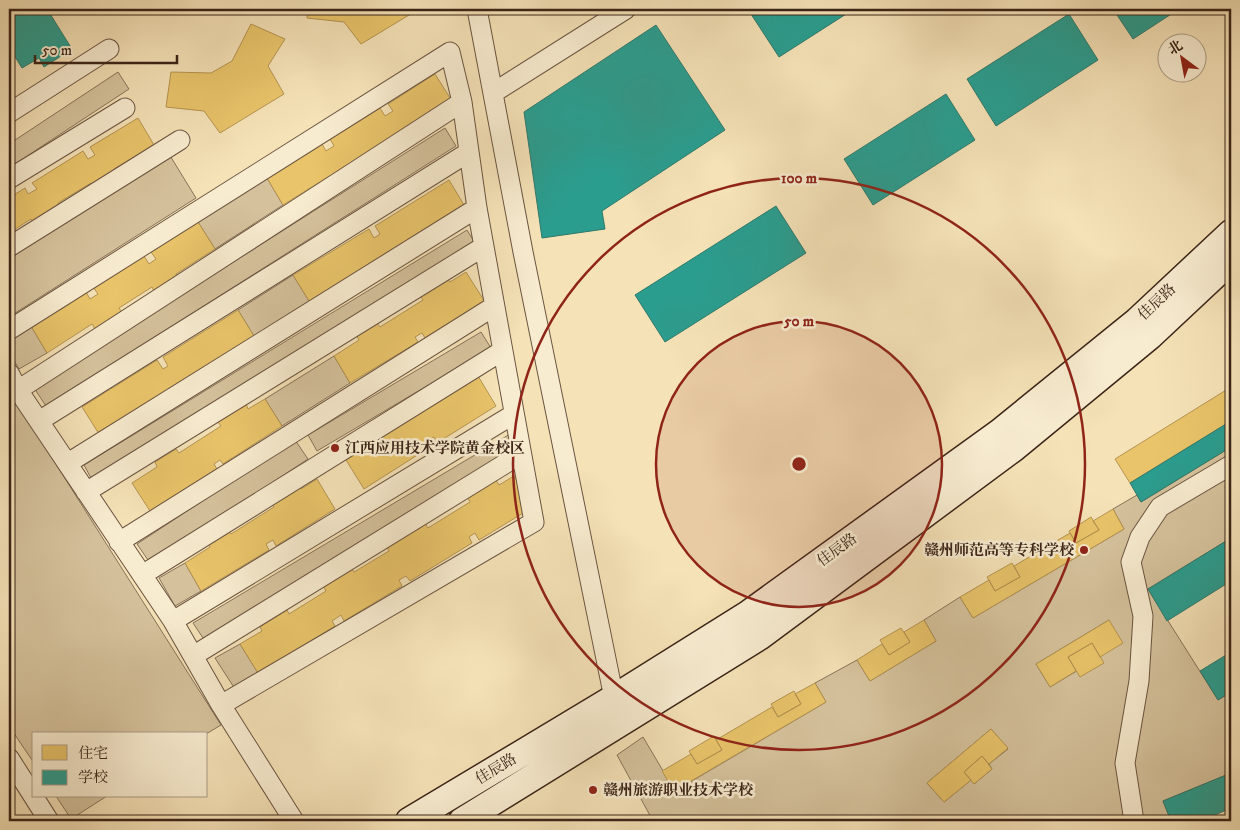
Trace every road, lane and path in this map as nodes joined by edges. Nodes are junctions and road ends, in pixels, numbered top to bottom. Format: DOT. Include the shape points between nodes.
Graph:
graph roads {
  1 [pos="477,9"];
  2 [pos="626,9"];
  3 [pos="109,49"];
  4 [pos="493,93"];
  5 [pos="462,102"];
  6 [pos="125,108"];
  7 [pos="9,113"];
  8 [pos="180,140"];
  9 [pos="469,152"];
  10 [pos="9,179"];
  11 [pos="476,208"];
  12 [pos="1231,233"];
  13 [pos="9,247"];
  14 [pos="483,247"];
  15 [pos="1231,260"];
  16 [pos="493,307"];
  17 [pos="9,330"];
  18 [pos="502,351"];
  19 [pos="9,373"];
  20 [pos="18,390"];
  21 [pos="514,414"];
  22 [pos="39,421"];
  23 [pos="521,454"];
  24 [pos="68,463"];
  25 [pos="1231,465"];
  26 [pos="86,492"];
  27 [pos="119,542"];
  28 [pos="142,575"];
  29 [pos="172,621"];
  30 [pos="193,656"];
  31 [pos="614,698"];
  32 [pos="221,705"];
  33 [pos="9,758"];
  34 [pos="32,793"];
  35 [pos="35,798"];
  36 [pos="50,821"];
  37 [pos="294,821"];
  38 [pos="409,821"];
  39 [pos="462,821"];
  40 [pos="1134,821"];
  1 -- 4 [label="street"];
  2 -- 4 [label="street"];
  3 -- 7 [label="street"];
  4 -- 31 [label="street"];
  5 -- 9 [label="street"];
  5 -- 17 [label="street" via="450,52"];
  5 -- 20 [label="street"];
  6 -- 10 [label="street"];
  8 -- 13 [label="street"];
  9 -- 11 [label="street"];
  9 -- 22 [label="street"];
  11 -- 14 [label="street"];
  11 -- 24 [label="street"];
  12 -- 31 [label="main road, 佳辰路" via="1137,321 1000,432 748,614"];
  14 -- 16 [label="street"];
  14 -- 26 [label="street"];
  15 -- 39 [label="main road, 佳辰路" via="1150,336 1014,448 759,637"];
  16 -- 18 [label="street"];
  16 -- 27 [label="street"];
  18 -- 21 [label="street"];
  18 -- 28 [label="street"];
  19 -- 20 [label="street"];
  20 -- 22 [label="street"];
  21 -- 23 [label="street"];
  21 -- 29 [label="street"];
  22 -- 24 [label="street"];
  23 -- 30 [label="street"];
  23 -- 32 [label="street" via="534,522"];
  24 -- 26 [label="street"];
  25 -- 40 [label="street" via="1160,507 1140,537 1131,562 1143,616 1138,681 1125,763"];
  26 -- 27 [label="street"];
  27 -- 28 [label="street"];
  28 -- 29 [label="street"];
  29 -- 30 [label="street"];
  30 -- 32 [label="street"];
  31 -- 38 [label="main road, 佳辰路"];
  32 -- 37 [label="street"];
  33 -- 34 [label="street"];
  35 -- 36 [label="street"];
}
